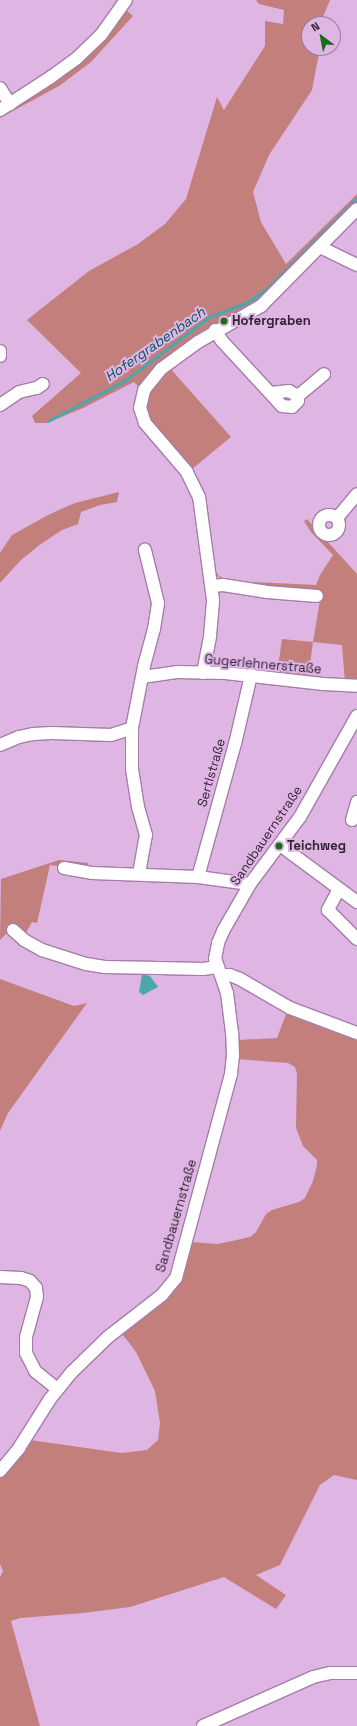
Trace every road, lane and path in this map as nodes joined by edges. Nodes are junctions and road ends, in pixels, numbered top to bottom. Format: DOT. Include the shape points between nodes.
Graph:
graph roads {
  1 [pos="126,0"];
  2 [pos="0,88"];
  3 [pos="5,106"];
  4 [pos="357,209"];
  5 [pos="320,247"];
  6 [pos="357,265"];
  7 [pos="215,330"];
  8 [pos="0,351"];
  9 [pos="0,356"];
  10 [pos="324,374"];
  11 [pos="43,384"];
  12 [pos="0,405"];
  13 [pos="357,494"];
  14 [pos="337,518"];
  15 [pos="145,550"];
  16 [pos="212,586"];
  17 [pos="317,596"];
  18 [pos="203,673"];
  19 [pos="251,675"];
  20 [pos="142,677"];
  21 [pos="357,686"];
  22 [pos="357,716"];
  23 [pos="132,728"];
  24 [pos="352,738"];
  25 [pos="0,746"];
  26 [pos="357,802"];
  27 [pos="352,820"];
  28 [pos="280,845"];
  29 [pos="64,868"];
  30 [pos="139,874"];
  31 [pos="198,877"];
  32 [pos="250,884"];
  33 [pos="338,889"];
  34 [pos="357,902"];
  35 [pos="13,930"];
  36 [pos="357,939"];
  37 [pos="219,971"];
  38 [pos="357,1033"];
  39 [pos="0,1278"];
  40 [pos="57,1389"];
  41 [pos="0,1471"];
  42 [pos="357,1673"];
  43 [pos="203,1726"];
  1 -- 3 [label="street" via="101,34 77,58"];
  2 -- 3 [label="street"];
  4 -- 5 [label="street"];
  5 -- 6 [label="street"];
  5 -- 7 [label="street" via="261,306"];
  7 -- 10 [label="street" via="278,402 286,407 295,405 298,396"];
  7 -- 16 [label="street" via="178,356 152,379 144,390 140,408 145,423 178,460 199,497"];
  8 -- 9 [label="street"];
  11 -- 12 [label="street" via="19,392"];
  13 -- 14 [label="street"];
  15 -- 20 [label="street" via="158,603"];
  16 -- 17 [label="street" via="223,585"];
  16 -- 18 [label="street" via="212,618"];
  18 -- 19 [label="street, Gugerlehnerstraße"];
  18 -- 20 [label="street, Gugerlehnerstraße" via="169,673"];
  19 -- 21 [label="street, Gugerlehnerstraße"];
  19 -- 31 [label="street, Sertlstraße" via="235,744"];
  20 -- 23 [label="street"];
  22 -- 24 [label="street, Sandbauernstraße"];
  23 -- 25 [label="street" via="111,735 33,734"];
  23 -- 30 [label="street" via="132,769 146,835"];
  24 -- 28 [label="street, Sandbauernstraße"];
  26 -- 27 [label="street"];
  28 -- 32 [label="street, Sandbauernstraße"];
  28 -- 33 [label="street"];
  29 -- 30 [label="street" via="92,873"];
  30 -- 31 [label="street"];
  31 -- 32 [label="street"];
  32 -- 37 [label="street, Sandbauernstraße" via="223,931 216,950"];
  33 -- 34 [label="street"];
  33 -- 36 [label="street" via="328,910"];
  35 -- 37 [label="street" via="42,950 86,964"];
  37 -- 38 [label="street" via="240,979 290,1008"];
  37 -- 40 [label="street, Sandbauernstraße" via="227,993 232,1033 231,1074 176,1278 162,1295 108,1337"];
  39 -- 40 [label="street" via="21,1278 30,1281 36,1288 37,1297 26,1337 26,1353 35,1371"];
  40 -- 41 [label="street, Sandbauernstraße" via="19,1448"];
  42 -- 43 [label="street" via="331,1673 313,1678"];
}
